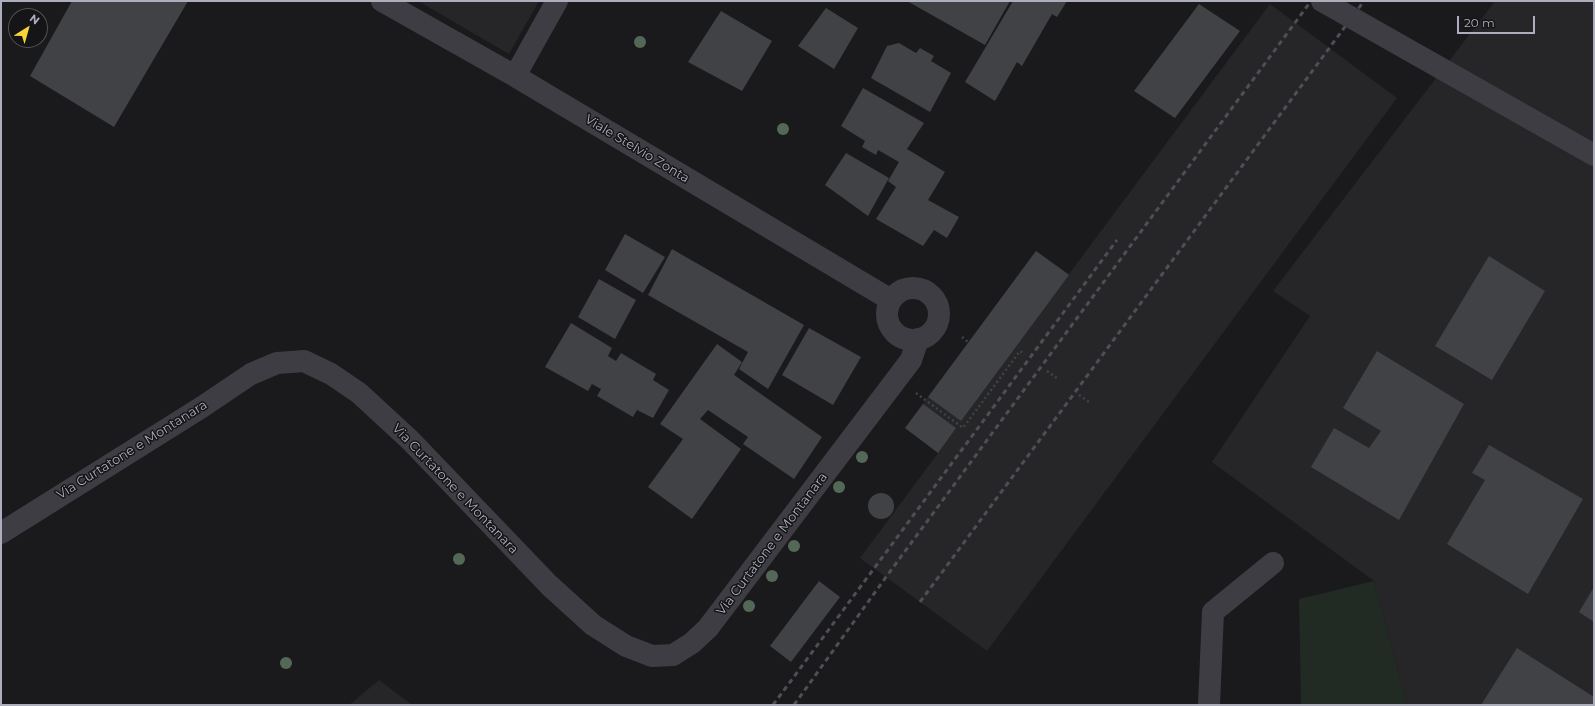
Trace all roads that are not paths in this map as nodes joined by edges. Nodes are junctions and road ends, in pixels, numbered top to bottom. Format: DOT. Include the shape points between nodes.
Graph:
graph roads {
  1 [pos="382,1"];
  2 [pos="557,1"];
  3 [pos="1322,1"];
  4 [pos="515,76"];
  5 [pos="1594,155"];
  6 [pos="891,300"];
  7 [pos="918,339"];
  8 [pos="1,532"];
  9 [pos="1273,563"];
  10 [pos="1209,705"];
  1 -- 4 [label="street, Viale Stelvio Zonta"];
  2 -- 4 [label="street"];
  3 -- 5 [label="street, bridge"];
  4 -- 6 [label="street, Viale Stelvio Zonta"];
  6 -- 7 [label="street" via="887,316 894,332 910,340"];
  6 -- 7 [label="street" via="897,293 913,287 929,293 935,300 939,308 937,324 929,334"];
  7 -- 8 [label="street, Via Curtatone e Montanara" via="911,360 708,628 692,643 673,655 652,656 626,646 593,625 549,585 410,440 359,393 331,374 304,361 277,363 251,374"];
  9 -- 10 [label="street" via="1213,612"];
}
